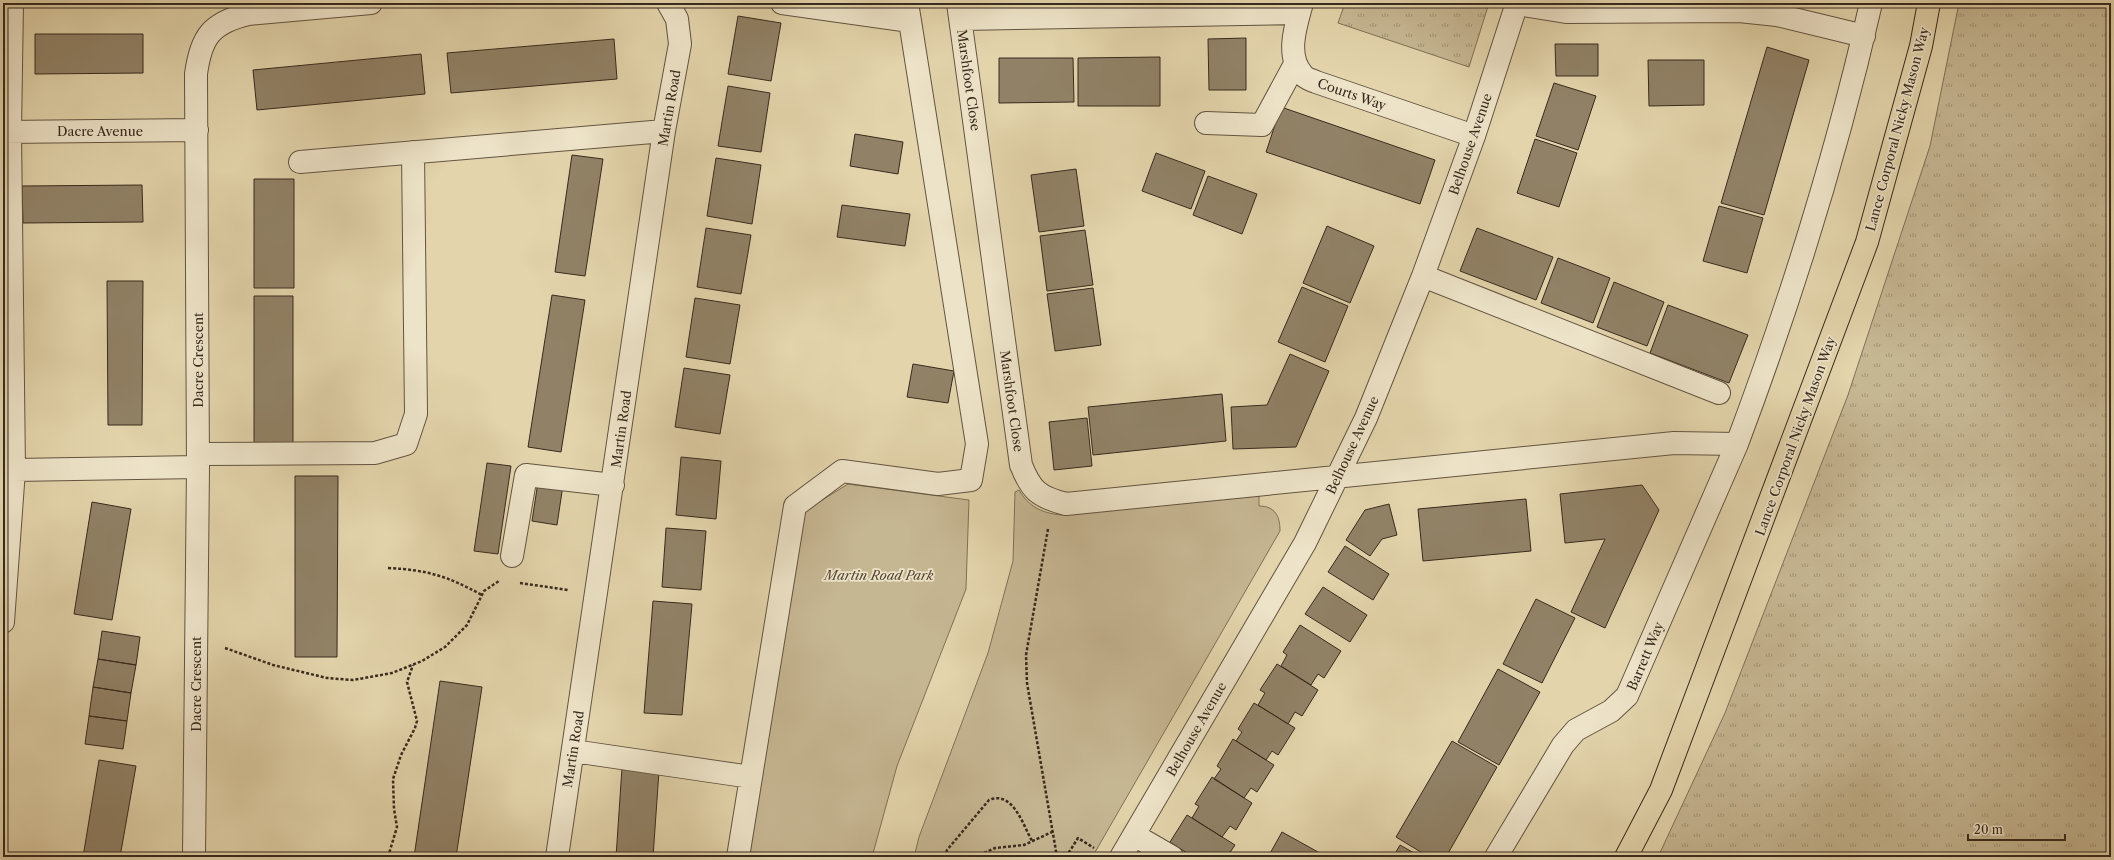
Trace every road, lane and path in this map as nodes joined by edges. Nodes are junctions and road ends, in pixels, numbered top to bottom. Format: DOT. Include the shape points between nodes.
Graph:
graph roads {
  1 [pos="12,3"];
  2 [pos="371,3"];
  3 [pos="668,3"];
  4 [pos="782,3"];
  5 [pos="1517,3"];
  6 [pos="1871,3"];
  7 [pos="1929,3"];
  8 [pos="1300,8"];
  9 [pos="960,11"];
  10 [pos="909,12"];
  11 [pos="1864,36"];
  12 [pos="1295,64"];
  13 [pos="1206,123"];
  14 [pos="197,130"];
  15 [pos="664,131"];
  16 [pos="7,132"];
  17 [pos="1474,136"];
  18 [pos="413,152"];
  19 [pos="300,162"];
  20 [pos="1423,276"];
  21 [pos="1718,393"];
  22 [pos="1737,444"];
  23 [pos="198,460"];
  24 [pos="14,470"];
  25 [pos="1338,476"];
  26 [pos="613,485"];
  27 [pos="1052,501"];
  28 [pos="512,556"];
  29 [pos="388,568"];
  30 [pos="505,581"];
  31 [pos="512,582"];
  32 [pos="597,594"];
  33 [pos="482,595"];
  34 [pos="3,622"];
  35 [pos="196,637"];
  36 [pos="414,665"];
  37 [pos="573,751"];
  38 [pos="751,777"];
  39 [pos="1052,832"];
  40 [pos="1134,835"];
  41 [pos="1032,841"];
  42 [pos="1100,852"];
  43 [pos="194,857"];
  44 [pos="388,857"];
  45 [pos="557,857"];
  46 [pos="738,857"];
  47 [pos="946,857"];
  48 [pos="975,857"];
  49 [pos="1056,857"];
  50 [pos="1066,857"];
  51 [pos="1121,857"];
  52 [pos="1172,857"];
  53 [pos="1496,857"];
  54 [pos="1626,857"];
  1 -- 16 [label="street"];
  2 -- 14 [label="street, Dacre Crescent" via="229,18 209,33 199,51 196,74"];
  3 -- 15 [label="street, Martin Road" via="677,19 680,44"];
  4 -- 10 [label="street"];
  5 -- 11 [label="street" via="1566,12 1740,11 1770,14"];
  5 -- 17 [label="street, Belhouse Avenue"];
  6 -- 11 [label="street, Barrett Way"];
  7 -- 54 [label="main road, Lance Corporal Nicky Mason Way" via="1921,46 1866,242 1661,790"];
  8 -- 9 [label="street"];
  8 -- 12 [label="street" via="1292,45"];
  9 -- 27 [label="street, Marshfoot Close" via="1021,465 1028,483 1040,495"];
  10 -- 38 [label="street" via="977,444 971,480 938,484 842,471 795,506"];
  11 -- 22 [label="street, Barrett Way" via="1806,246"];
  12 -- 13 [label="street" via="1262,125"];
  12 -- 17 [label="street, Courts Way" via="1303,76 1316,82"];
  14 -- 16 [label="street, Dacre Avenue"];
  14 -- 23 [label="street, Dacre Crescent"];
  15 -- 18 [label="street"];
  15 -- 26 [label="street, Martin Road"];
  16 -- 24 [label="street"];
  17 -- 20 [label="street, Belhouse Avenue"];
  18 -- 19 [label="street"];
  18 -- 23 [label="street" via="416,414 406,444 375,453"];
  20 -- 21 [label="street"];
  20 -- 25 [label="street, Belhouse Avenue" via="1366,418"];
  22 -- 25 [label="street, Marshfoot Close" via="1674,443"];
  22 -- 53 [label="street, Barrett Way" via="1627,696 1611,711 1576,730 1563,745"];
  23 -- 24 [label="street"];
  23 -- 35 [label="street, Dacre Crescent"];
  24 -- 34 [label="street"];
  25 -- 27 [label="street, Marshfoot Close" via="1066,504"];
  25 -- 40 [label="street, Belhouse Avenue" via="1305,543"];
  26 -- 28 [label="street" via="526,475"];
  26 -- 32 [label="street, Martin Road"];
  27 -- 39 [label="path" via="1026,655 1027,683"];
  29 -- 33 [label="path" via="430,572 455,580"];
  30 -- 33 [label="path" via="498,581"];
  31 -- 32 [label="path"];
  32 -- 37 [label="street, Martin Road"];
  33 -- 36 [label="path" via="467,625 445,648"];
  35 -- 36 [label="path" via="273,665 327,678 353,680 392,673"];
  35 -- 43 [label="street, Dacre Crescent"];
  36 -- 44 [label="path" via="407,682 417,721 393,779 397,827"];
  37 -- 38 [label="street"];
  37 -- 45 [label="street, Martin Road"];
  38 -- 46 [label="street"];
  39 -- 41 [label="path"];
  39 -- 49 [label="path"];
  40 -- 51 [label="street, Belhouse Avenue"];
  40 -- 52 [label="street"];
  41 -- 47 [label="path" via="1012,804 994,798 989,800 947,850"];
  41 -- 48 [label="path" via="1024,845 995,848"];
  42 -- 50 [label="path" via="1078,838"];
}
